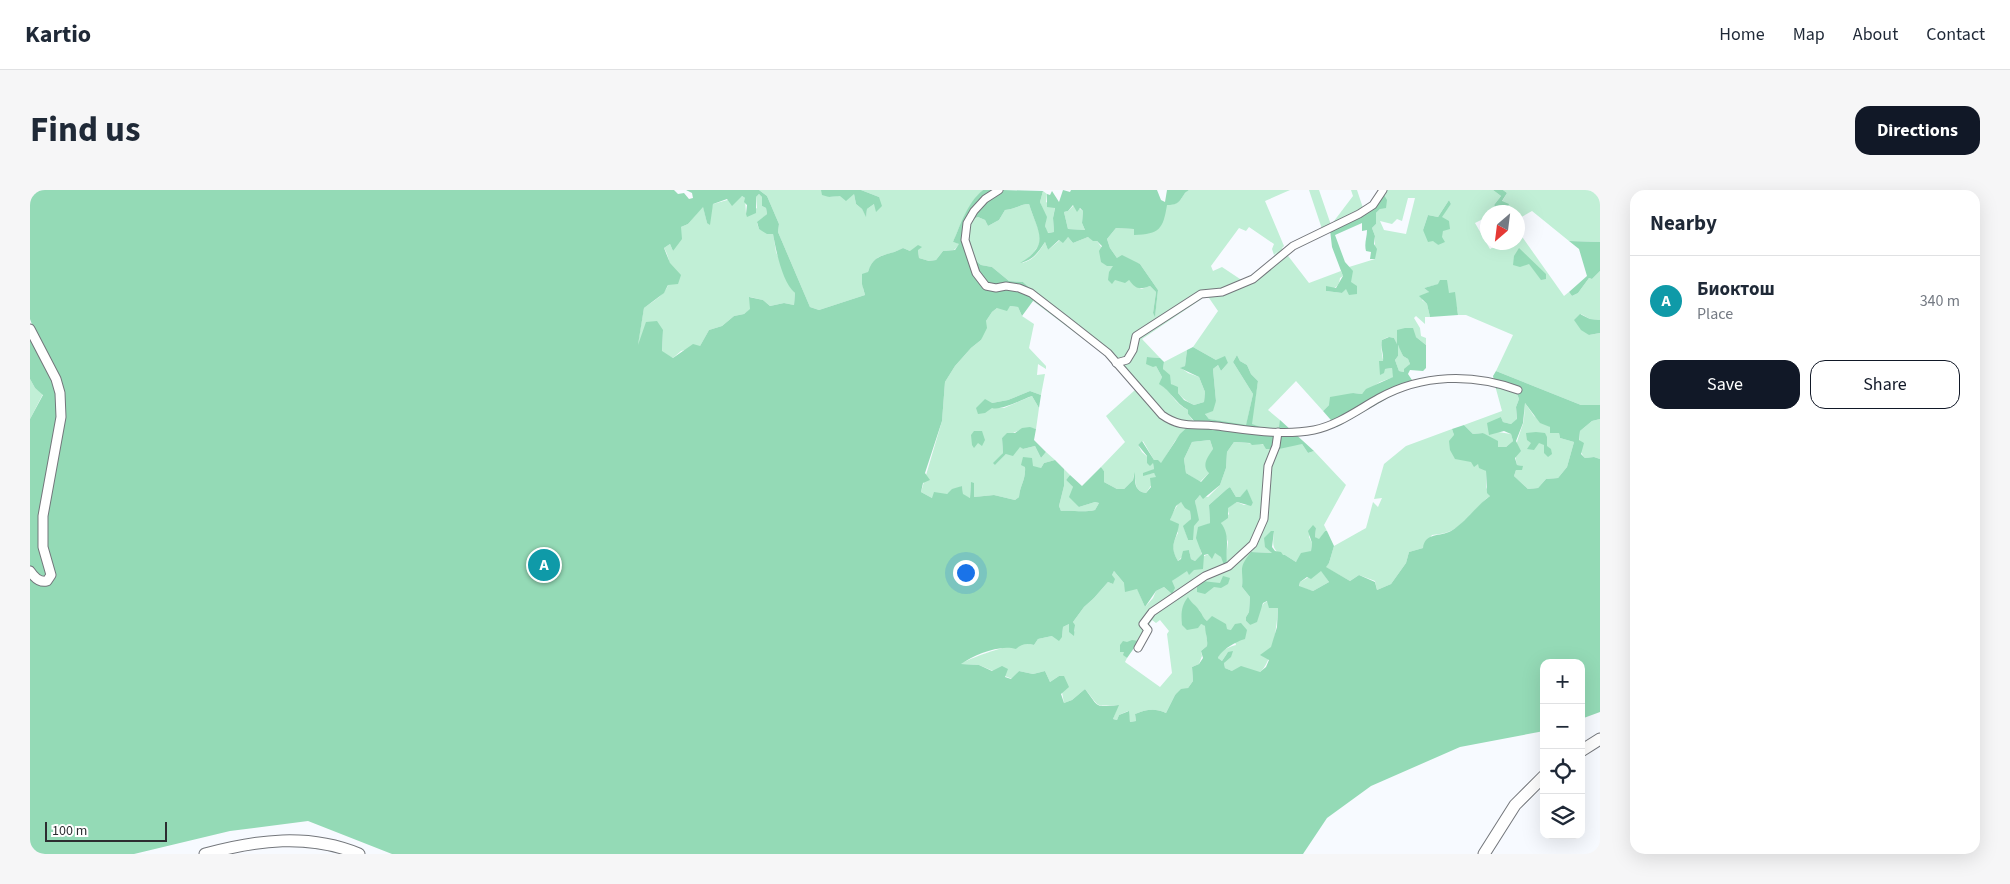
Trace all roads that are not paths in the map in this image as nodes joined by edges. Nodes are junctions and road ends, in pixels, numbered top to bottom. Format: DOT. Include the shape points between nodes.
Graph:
graph roads {
  1 [pos="999,190"];
  2 [pos="1383,190"];
  3 [pos="30,329"];
  4 [pos="1116,363"];
  5 [pos="1518,390"];
  6 [pos="1278,432"];
  7 [pos="30,571"];
  8 [pos="1138,648"];
  9 [pos="1600,739"];
  10 [pos="1584,749"];
  11 [pos="1540,780"];
  12 [pos="205,854"];
  13 [pos="358,854"];
  14 [pos="1484,854"];
  1 -- 4 [label="street" via="985,198 967,223 965,240 976,273 986,286 1019,288 1030,293 1108,353"];
  2 -- 4 [label="street" via="1373,205 1293,246 1253,279 1222,292 1201,294 1150,326 1136,336 1127,360"];
  3 -- 7 [label="street" via="58,384 61,407 43,516 44,547 51,575 42,582"];
  4 -- 6 [label="street" via="1162,415 1174,423"];
  5 -- 6 [label="street" via="1474,378 1417,383 1316,430"];
  6 -- 8 [label="street" via="1268,466 1264,519 1253,544 1229,566 1205,576 1152,612 1143,624 1148,630"];
  9 -- 10 [label="main road"];
  11 -- 14 [label="main road" via="1515,805"];
  12 -- 13 [label="main road" via="258,842 289,840 316,841"];
}
